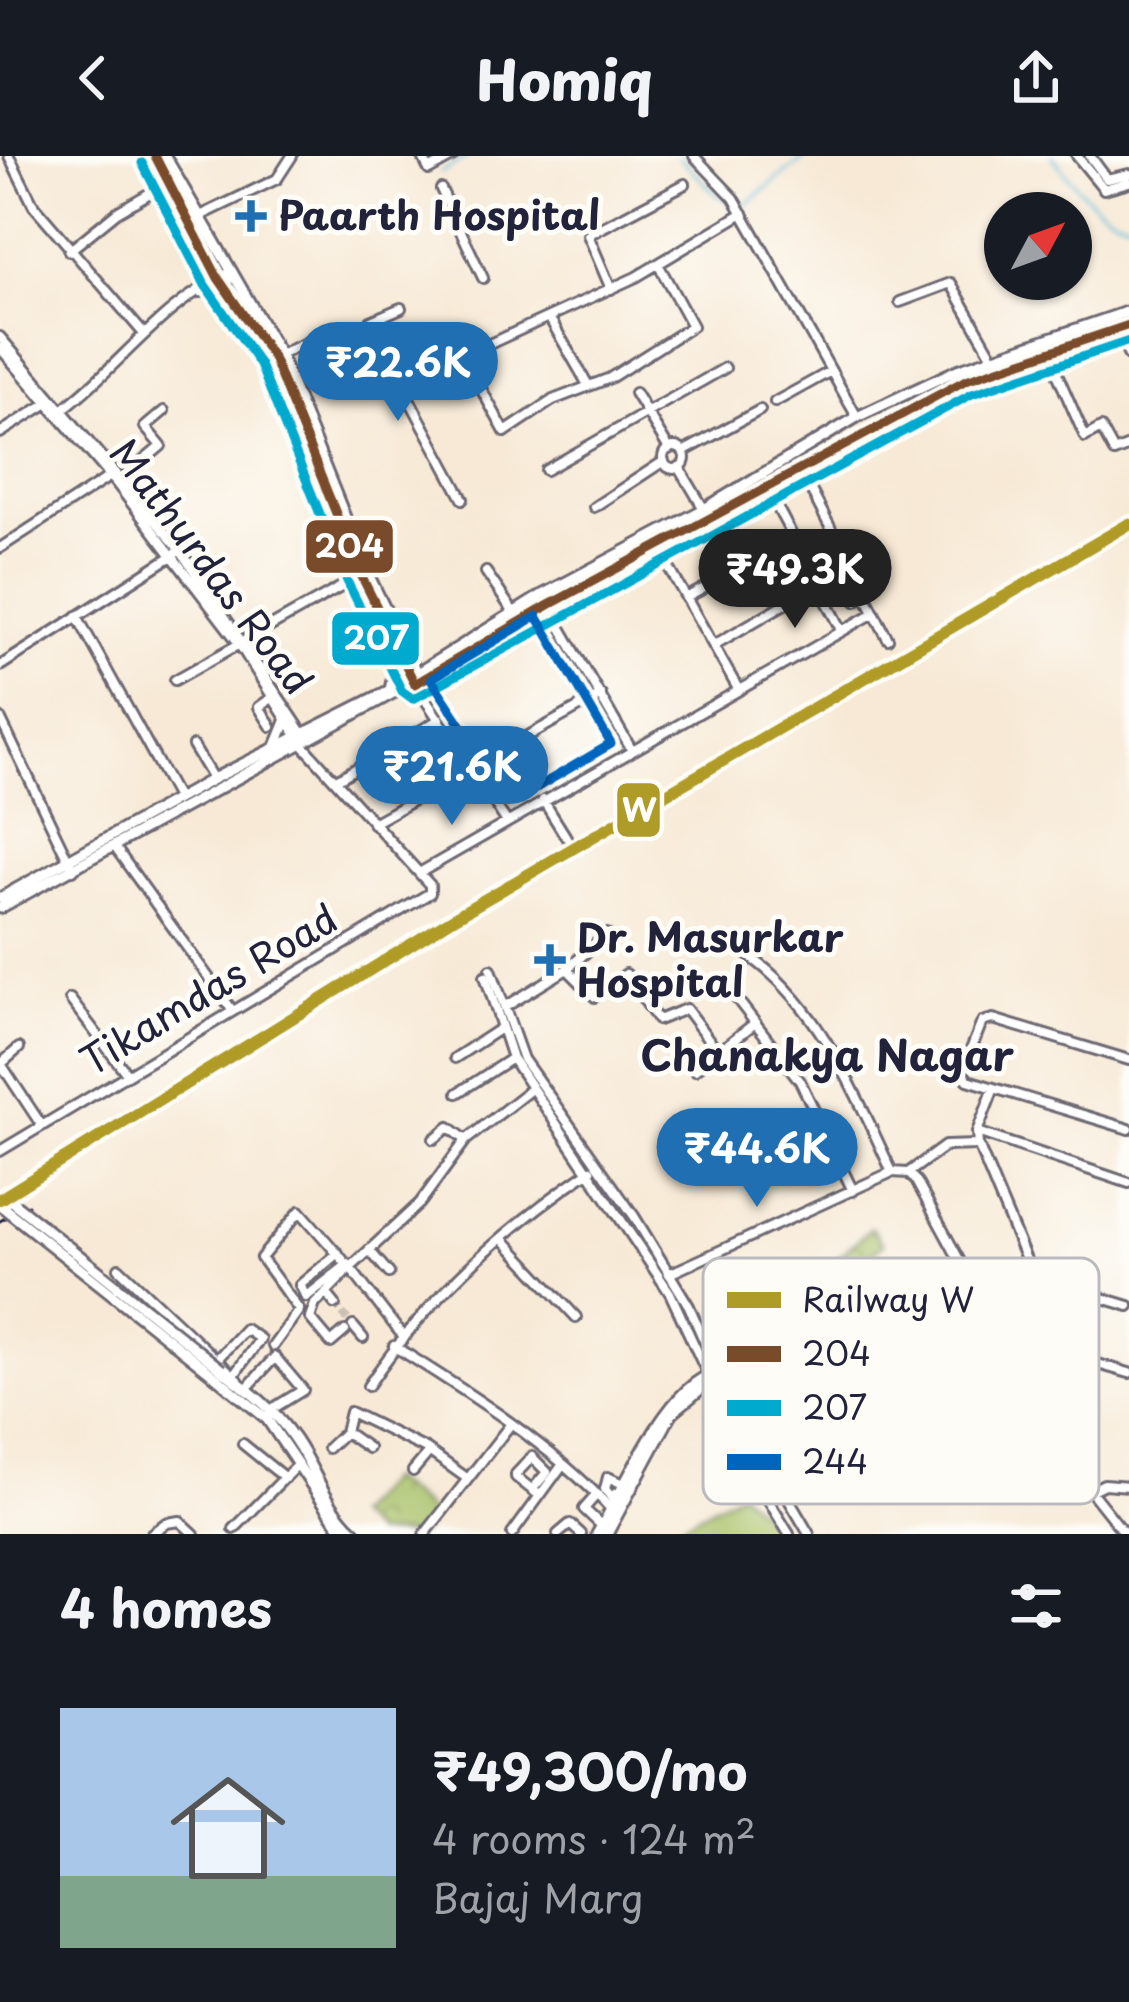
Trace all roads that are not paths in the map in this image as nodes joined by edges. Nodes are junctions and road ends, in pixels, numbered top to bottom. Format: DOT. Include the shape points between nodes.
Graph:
graph roads {
  1 [pos="10,156"];
  2 [pos="155,156"];
  3 [pos="165,156"];
  4 [pos="292,156"];
  5 [pos="422,156"];
  6 [pos="454,156"];
  7 [pos="694,156"];
  8 [pos="1077,156"];
  9 [pos="1090,156"];
  10 [pos="1129,178"];
  11 [pos="171,181"];
  12 [pos="686,184"];
  13 [pos="441,189"];
  14 [pos="743,213"];
  15 [pos="196,218"];
  16 [pos="70,251"];
  17 [pos="658,264"];
  18 [pos="226,278"];
  19 [pos="483,278"];
  20 [pos="611,289"];
  21 [pos="900,302"];
  22 [pos="401,308"];
  23 [pos="1129,311"];
  24 [pos="550,319"];
  25 [pos="1129,325"];
  26 [pos="371,328"];
  27 [pos="1115,329"];
  28 [pos="144,334"];
  29 [pos="0,337"];
  30 [pos="0,349"];
  31 [pos="1047,351"];
  32 [pos="276,356"];
  33 [pos="463,356"];
  34 [pos="1129,356"];
  35 [pos="992,357"];
  36 [pos="725,368"];
  37 [pos="831,371"];
  38 [pos="588,385"];
  39 [pos="635,393"];
  40 [pos="775,402"];
  41 [pos="46,404"];
  42 [pos="760,410"];
  43 [pos="164,411"];
  44 [pos="62,413"];
  45 [pos="647,413"];
  46 [pos="856,417"];
  47 [pos="0,434"];
  48 [pos="1129,446"];
  49 [pos="669,449"];
  50 [pos="682,452"];
  51 [pos="664,461"];
  52 [pos="679,467"];
  53 [pos="800,469"];
  54 [pos="546,470"];
  55 [pos="116,480"];
  56 [pos="767,488"];
  57 [pos="463,499"];
  58 [pos="594,508"];
  59 [pos="704,509"];
  60 [pos="652,538"];
  61 [pos="787,542"];
  62 [pos="0,548"];
  63 [pos="658,550"];
  64 [pos="176,553"];
  65 [pos="486,572"];
  66 [pos="364,574"];
  67 [pos="859,581"];
  68 [pos="814,587"];
  69 [pos="849,587"];
  70 [pos="686,598"];
  71 [pos="826,598"];
  72 [pos="546,600"];
  73 [pos="856,601"];
  74 [pos="514,613"];
  75 [pos="874,613"];
  76 [pos="77,616"];
  77 [pos="842,630"];
  78 [pos="888,639"];
  79 [pos="241,640"];
  80 [pos="714,645"];
  81 [pos="402,653"];
  82 [pos="431,664"];
  83 [pos="0,667"];
  84 [pos="415,679"];
  85 [pos="175,680"];
  86 [pos="737,687"];
  87 [pos="390,690"];
  88 [pos="601,695"];
  89 [pos="273,697"];
  90 [pos="0,718"];
  91 [pos="287,719"];
  92 [pos="440,719"];
  93 [pos="271,726"];
  94 [pos="3,733"];
  95 [pos="304,741"];
  96 [pos="194,746"];
  97 [pos="276,746"];
  98 [pos="631,749"];
  99 [pos="472,767"];
  100 [pos="214,779"];
  101 [pos="338,779"];
  102 [pos="177,799"];
  103 [pos="543,800"];
  104 [pos="507,822"];
  105 [pos="373,823"];
  106 [pos="566,837"];
  107 [pos="111,840"];
  108 [pos="71,866"];
  109 [pos="421,872"];
  110 [pos="0,898"];
  111 [pos="0,908"];
  112 [pos="607,934"];
  113 [pos="749,956"];
  114 [pos="567,969"];
  115 [pos="730,990"];
  116 [pos="70,999"];
  117 [pos="505,1007"];
  118 [pos="232,1010"];
  119 [pos="755,1023"];
  120 [pos="501,1028"];
  121 [pos="19,1048"];
  122 [pos="718,1052"];
  123 [pos="455,1058"];
  124 [pos="512,1058"];
  125 [pos="1129,1060"];
  126 [pos="695,1070"];
  127 [pos="128,1074"];
  128 [pos="535,1087"];
  129 [pos="994,1088"];
  130 [pos="458,1093"];
  131 [pos="42,1126"];
  132 [pos="1129,1129"];
  133 [pos="977,1132"];
  134 [pos="434,1138"];
  135 [pos="466,1140"];
  136 [pos="978,1145"];
  137 [pos="0,1151"];
  138 [pos="593,1168"];
  139 [pos="892,1172"];
  140 [pos="908,1173"];
  141 [pos="1129,1184"];
  142 [pos="853,1191"];
  143 [pos="0,1192"];
  144 [pos="0,1205"];
  145 [pos="502,1238"];
  146 [pos="369,1250"];
  147 [pos="338,1253"];
  148 [pos="705,1258"];
  149 [pos="956,1258"];
  150 [pos="1025,1258"];
  151 [pos="703,1259"];
  152 [pos="325,1264"];
  153 [pos="349,1266"];
  154 [pos="119,1268"];
  155 [pos="389,1273"];
  156 [pos="334,1276"];
  157 [pos="665,1276"];
  158 [pos="326,1294"];
  159 [pos="1099,1297"];
  160 [pos="335,1304"];
  161 [pos="1129,1306"];
  162 [pos="576,1317"];
  163 [pos="402,1335"];
  164 [pos="363,1338"];
  165 [pos="273,1346"];
  166 [pos="394,1346"];
  167 [pos="703,1355"];
  168 [pos="219,1357"];
  169 [pos="1099,1363"];
  170 [pos="219,1373"];
  171 [pos="1129,1373"];
  172 [pos="234,1375"];
  173 [pos="261,1378"];
  174 [pos="703,1381"];
  175 [pos="368,1386"];
  176 [pos="244,1390"];
  177 [pos="272,1408"];
  178 [pos="664,1422"];
  179 [pos="510,1425"];
  180 [pos="345,1432"];
  181 [pos="243,1444"];
  182 [pos="292,1446"];
  183 [pos="328,1448"];
  184 [pos="368,1448"];
  185 [pos="429,1452"];
  186 [pos="563,1464"];
  187 [pos="297,1466"];
  188 [pos="413,1471"];
  189 [pos="285,1478"];
  190 [pos="468,1479"];
  191 [pos="624,1485"];
  192 [pos="1099,1486"];
  193 [pos="1129,1486"];
  194 [pos="601,1494"];
  195 [pos="1099,1500"];
  196 [pos="771,1504"];
  197 [pos="791,1504"];
  198 [pos="616,1514"];
  199 [pos="234,1529"];
  200 [pos="602,1531"];
  201 [pos="339,1532"];
  202 [pos="151,1534"];
  203 [pos="194,1534"];
  204 [pos="357,1534"];
  205 [pos="425,1534"];
  206 [pos="512,1534"];
  207 [pos="558,1534"];
  208 [pos="581,1534"];
  209 [pos="789,1534"];
  210 [pos="809,1534"];
  211 [pos="1125,1534"];
  1 -- 16 [label="street" via="34,206"];
  2 -- 11 [label="main road"];
  3 -- 15 [label="main road"];
  4 -- 15 [label="street" via="278,179"];
  5 -- 6 [label="street" via="429,170"];
  7 -- 14 [label="street"];
  8 -- 10 [label="street" via="1104,188"];
  9 -- 10 [label="street" via="1107,178"];
  11 -- 15 [label="main road"];
  11 -- 16 [label="street"];
  12 -- 20 [label="street" via="588,236"];
  13 -- 19 [label="street"];
  14 -- 17 [label="street"];
  14 -- 37 [label="street"];
  15 -- 18 [label="main road"];
  16 -- 28 [label="street"];
  17 -- 20 [label="street"];
  17 -- 38 [label="street" via="692,326"];
  18 -- 28 [label="street"];
  18 -- 32 [label="main road"];
  18 -- 44 [label="street"];
  20 -- 24 [label="street"];
  21 -- 35 [label="street" via="951,283"];
  22 -- 26 [label="street" via="371,320"];
  23 -- 35 [label="main road"];
  24 -- 33 [label="street"];
  24 -- 38 [label="street"];
  25 -- 27 [label="main road"];
  26 -- 32 [label="street" via="326,331"];
  26 -- 33 [label="street"];
  26 -- 57 [label="street"];
  27 -- 31 [label="main road"];
  27 -- 34 [label="street"];
  28 -- 44 [label="street"];
  29 -- 44 [label="street"];
  30 -- 41 [label="street, Mathurdas Road"];
  31 -- 48 [label="street" via="1085,436 1101,428 1114,452"];
  31 -- 53 [label="main road" via="966,380"];
  32 -- 66 [label="main road"];
  33 -- 38 [label="street" via="505,432"];
  35 -- 46 [label="main road"];
  36 -- 45 [label="street"];
  37 -- 40 [label="street"];
  37 -- 46 [label="street"];
  39 -- 45 [label="street"];
  41 -- 44 [label="street, Mathurdas Road"];
  41 -- 47 [label="street"];
  42 -- 50 [label="street"];
  43 -- 55 [label="street" via="145,427 161,446"];
  44 -- 55 [label="street, Mathurdas Road"];
  45 -- 49 [label="street"];
  45 -- 54 [label="street"];
  46 -- 59 [label="main road"];
  49 -- 50 [label="street"];
  49 -- 51 [label="street"];
  50 -- 52 [label="street"];
  51 -- 52 [label="street"];
  51 -- 58 [label="street"];
  52 -- 59 [label="street"];
  53 -- 56 [label="main road"];
  53 -- 67 [label="street"];
  55 -- 62 [label="street"];
  55 -- 64 [label="street, Mathurdas Road"];
  56 -- 63 [label="main road"];
  56 -- 71 [label="street"];
  59 -- 60 [label="main road"];
  60 -- 63 [label="street"];
  60 -- 72 [label="main road"];
  61 -- 70 [label="street"];
  63 -- 70 [label="street"];
  63 -- 72 [label="main road"];
  64 -- 76 [label="street"];
  64 -- 79 [label="street, Mathurdas Road"];
  65 -- 74 [label="street"];
  66 -- 79 [label="street"];
  66 -- 81 [label="main road"];
  67 -- 69 [label="street"];
  67 -- 75 [label="street"];
  68 -- 80 [label="street"];
  69 -- 71 [label="street"];
  69 -- 73 [label="street"];
  70 -- 80 [label="street"];
  71 -- 77 [label="street"];
  72 -- 74 [label="main road"];
  72 -- 84 [label="main road"];
  72 -- 88 [label="street"];
  74 -- 82 [label="main road"];
  75 -- 77 [label="street"];
  75 -- 78 [label="street"];
  76 -- 83 [label="street"];
  76 -- 102 [label="street"];
  77 -- 86 [label="street"];
  79 -- 85 [label="street"];
  79 -- 89 [label="street, Mathurdas Road"];
  79 -- 95 [label="street"];
  80 -- 86 [label="street"];
  81 -- 82 [label="main road"];
  81 -- 84 [label="main road"];
  81 -- 87 [label="main road"];
  82 -- 84 [label="main road"];
  84 -- 87 [label="main road"];
  84 -- 92 [label="street"];
  84 -- 95 [label="main road"];
  86 -- 98 [label="street"];
  87 -- 95 [label="main road"];
  88 -- 98 [label="street"];
  88 -- 99 [label="street"];
  89 -- 91 [label="street, Mathurdas Road"];
  89 -- 93 [label="street" via="260,707"];
  90 -- 94 [label="street"];
  91 -- 95 [label="street, Mathurdas Road"];
  91 -- 97 [label="main road"];
  92 -- 99 [label="street"];
  92 -- 101 [label="street"];
  94 -- 108 [label="street"];
  95 -- 97 [label="main road"];
  95 -- 101 [label="street, Mathurdas Road"];
  95 -- 107 [label="main road"];
  96 -- 100 [label="street"];
  97 -- 100 [label="main road"];
  98 -- 103 [label="street"];
  99 -- 104 [label="street"];
  99 -- 105 [label="street"];
  100 -- 102 [label="main road"];
  101 -- 105 [label="street, Mathurdas Road"];
  102 -- 107 [label="main road"];
  103 -- 104 [label="street"];
  103 -- 106 [label="street"];
  104 -- 109 [label="street"];
  105 -- 109 [label="street, Mathurdas Road"];
  107 -- 108 [label="main road"];
  107 -- 118 [label="street"];
  108 -- 110 [label="main road"];
  108 -- 111 [label="main road"];
  109 -- 118 [label="street, Tikamdas Road" via="430,892"];
  112 -- 114 [label="street"];
  113 -- 139 [label="street" via="770,970 830,1050"];
  114 -- 117 [label="street"];
  114 -- 122 [label="street" via="595,997 626,974 658,1020 686,1009"];
  115 -- 119 [label="street"];
  116 -- 127 [label="street"];
  117 -- 120 [label="street" via="488,972"];
  117 -- 128 [label="street"];
  118 -- 127 [label="street, Tikamdas Road"];
  119 -- 122 [label="street"];
  119 -- 142 [label="street" via="800,1081"];
  120 -- 123 [label="street"];
  120 -- 124 [label="street"];
  121 -- 131 [label="street" via="1,1064"];
  122 -- 126 [label="street"];
  124 -- 128 [label="street"];
  124 -- 130 [label="street"];
  125 -- 129 [label="street" via="993,1019 982,1022 962,1072"];
  127 -- 131 [label="street, Tikamdas Road"];
  128 -- 135 [label="street"];
  128 -- 138 [label="street"];
  129 -- 132 [label="street"];
  129 -- 133 [label="street"];
  131 -- 137 [label="street, Tikamdas Road"];
  133 -- 136 [label="street"];
  133 -- 141 [label="street"];
  134 -- 135 [label="street" via="449,1127"];
  135 -- 146 [label="street" via="420,1203"];
  136 -- 140 [label="street" via="945,1146"];
  136 -- 150 [label="street"];
  138 -- 145 [label="street"];
  138 -- 157 [label="street"];
  139 -- 140 [label="street"];
  139 -- 142 [label="street"];
  140 -- 149 [label="street"];
  142 -- 148 [label="street"];
  143 -- 170 [label="main road, bridge"];
  144 -- 170 [label="main road, bridge"];
  145 -- 162 [label="street"];
  145 -- 163 [label="street"];
  146 -- 153 [label="street"];
  146 -- 155 [label="street"];
  147 -- 152 [label="street"];
  147 -- 153 [label="street"];
  147 -- 165 [label="street" via="299,1211 272,1239 263,1268 299,1310"];
  151 -- 157 [label="street"];
  152 -- 156 [label="street"];
  152 -- 156 [label="street" via="300,1285 306,1297"];
  153 -- 156 [label="street"];
  153 -- 158 [label="street"];
  153 -- 163 [label="street"];
  154 -- 168 [label="street"];
  157 -- 167 [label="street"];
  158 -- 160 [label="street"];
  158 -- 164 [label="street" via="310,1318 331,1343 350,1327"];
  159 -- 161 [label="street"];
  163 -- 166 [label="street"];
  166 -- 175 [label="street"];
  166 -- 179 [label="street"];
  168 -- 172 [label="street"];
  168 -- 172 [label="street" via="244,1329 260,1339"];
  169 -- 171 [label="street"];
  170 -- 176 [label="main road"];
  172 -- 176 [label="street"];
  173 -- 176 [label="street"];
  174 -- 178 [label="main road" via="680,1394"];
  176 -- 177 [label="main road"];
  176 -- 177 [label="street" via="275,1357 303,1390"];
  176 -- 182 [label="main road"];
  177 -- 182 [label="main road"];
  178 -- 191 [label="main road"];
  178 -- 198 [label="main road"];
  179 -- 186 [label="street"];
  179 -- 190 [label="street"];
  180 -- 183 [label="street"];
  180 -- 184 [label="street"];
  180 -- 185 [label="street" via="350,1412"];
  181 -- 189 [label="street"];
  182 -- 187 [label="main road"];
  182 -- 204 [label="main road"];
  185 -- 188 [label="street"];
  185 -- 190 [label="street"];
  186 -- 194 [label="street"];
  186 -- 206 [label="street"];
  187 -- 189 [label="street"];
  187 -- 201 [label="main road"];
  189 -- 199 [label="street"];
  190 -- 205 [label="street"];
  191 -- 194 [label="street" via="608,1477"];
  191 -- 198 [label="main road"];
  192 -- 193 [label="street"];
  194 -- 198 [label="street"];
  194 -- 200 [label="street" via="584,1509"];
  195 -- 211 [label="street"];
  196 -- 209 [label="street"];
  197 -- 210 [label="street"];
  198 -- 200 [label="main road"];
  202 -- 203 [label="street" via="180,1521"];
  207 -- 208 [label="street" via="570,1524"];
}
